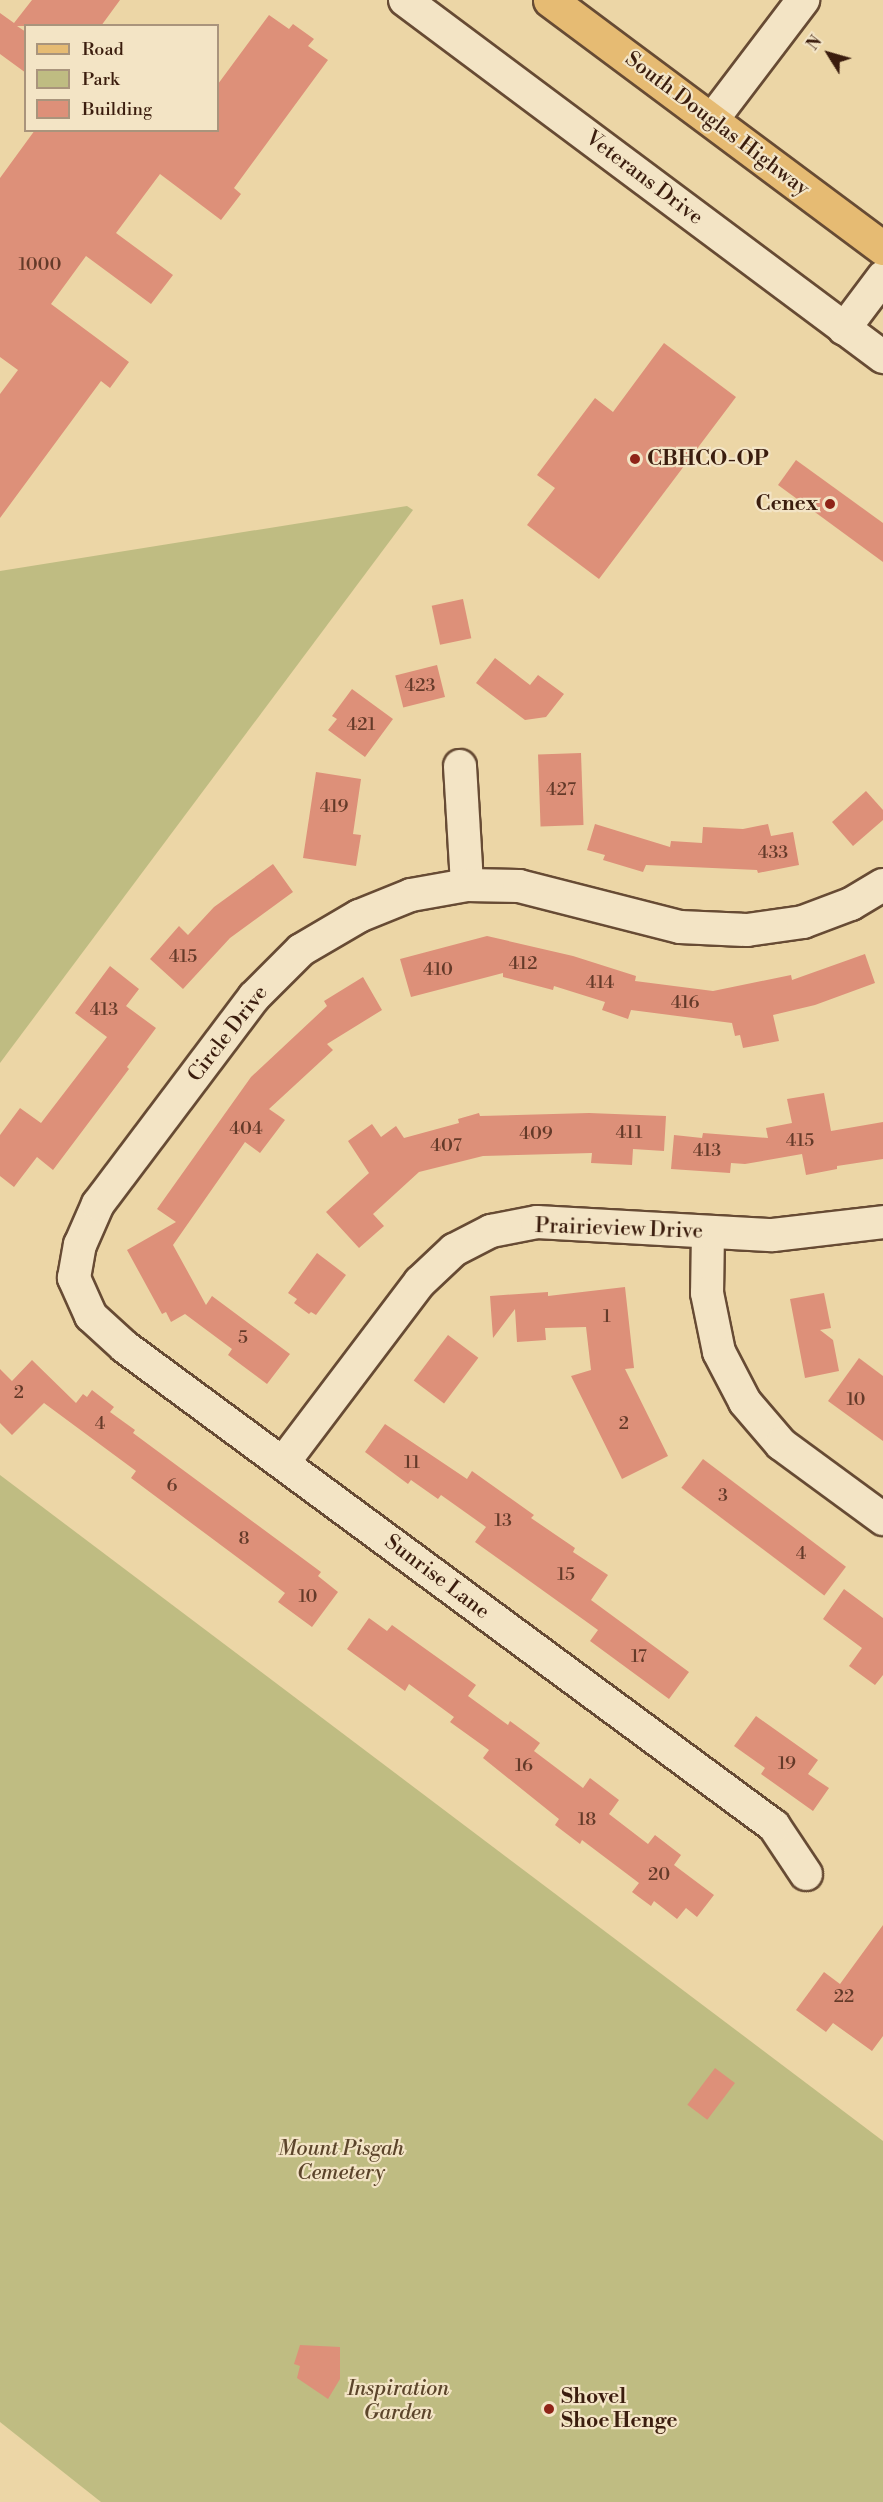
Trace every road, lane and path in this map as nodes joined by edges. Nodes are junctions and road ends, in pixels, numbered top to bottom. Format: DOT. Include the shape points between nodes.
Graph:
graph roads {
  1 [pos="405,0"];
  2 [pos="550,0"];
  3 [pos="803,0"];
  4 [pos="712,120"];
  5 [pos="883,248"];
  6 [pos="883,278"];
  7 [pos="844,329"];
  8 [pos="883,357"];
  9 [pos="460,766"];
  10 [pos="467,885"];
  11 [pos="883,885"];
  12 [pos="883,1222"];
  13 [pos="708,1232"];
  14 [pos="74,1278"];
  15 [pos="283,1462"];
  16 [pos="883,1520"];
  17 [pos="806,1874"];
  1 -- 7 [label="street, Veterans Drive"];
  2 -- 4 [label="main road, South Douglas Highway"];
  3 -- 4 [label="street"];
  4 -- 5 [label="main road, South Douglas Highway"];
  6 -- 7 [label="street"];
  7 -- 8 [label="street, Veterans Drive"];
  9 -- 10 [label="street"];
  10 -- 11 [label="street, Circle Drive" via="519,886 680,927 747,930 803,922 851,904"];
  10 -- 14 [label="street, Circle Drive" via="411,895 359,916 301,950 254,997 98,1204 80,1245"];
  12 -- 13 [label="street, Prairieview Drive" via="773,1235"];
  13 -- 15 [label="street, Prairieview Drive" via="537,1222 491,1231 463,1245 420,1282"];
  13 -- 16 [label="street" via="707,1293 719,1352 745,1402 781,1444"];
  14 -- 15 [label="street, Sunrise Lane" via="92,1316 125,1347"];
  15 -- 17 [label="street, Sunrise Lane" via="774,1826"];
}
